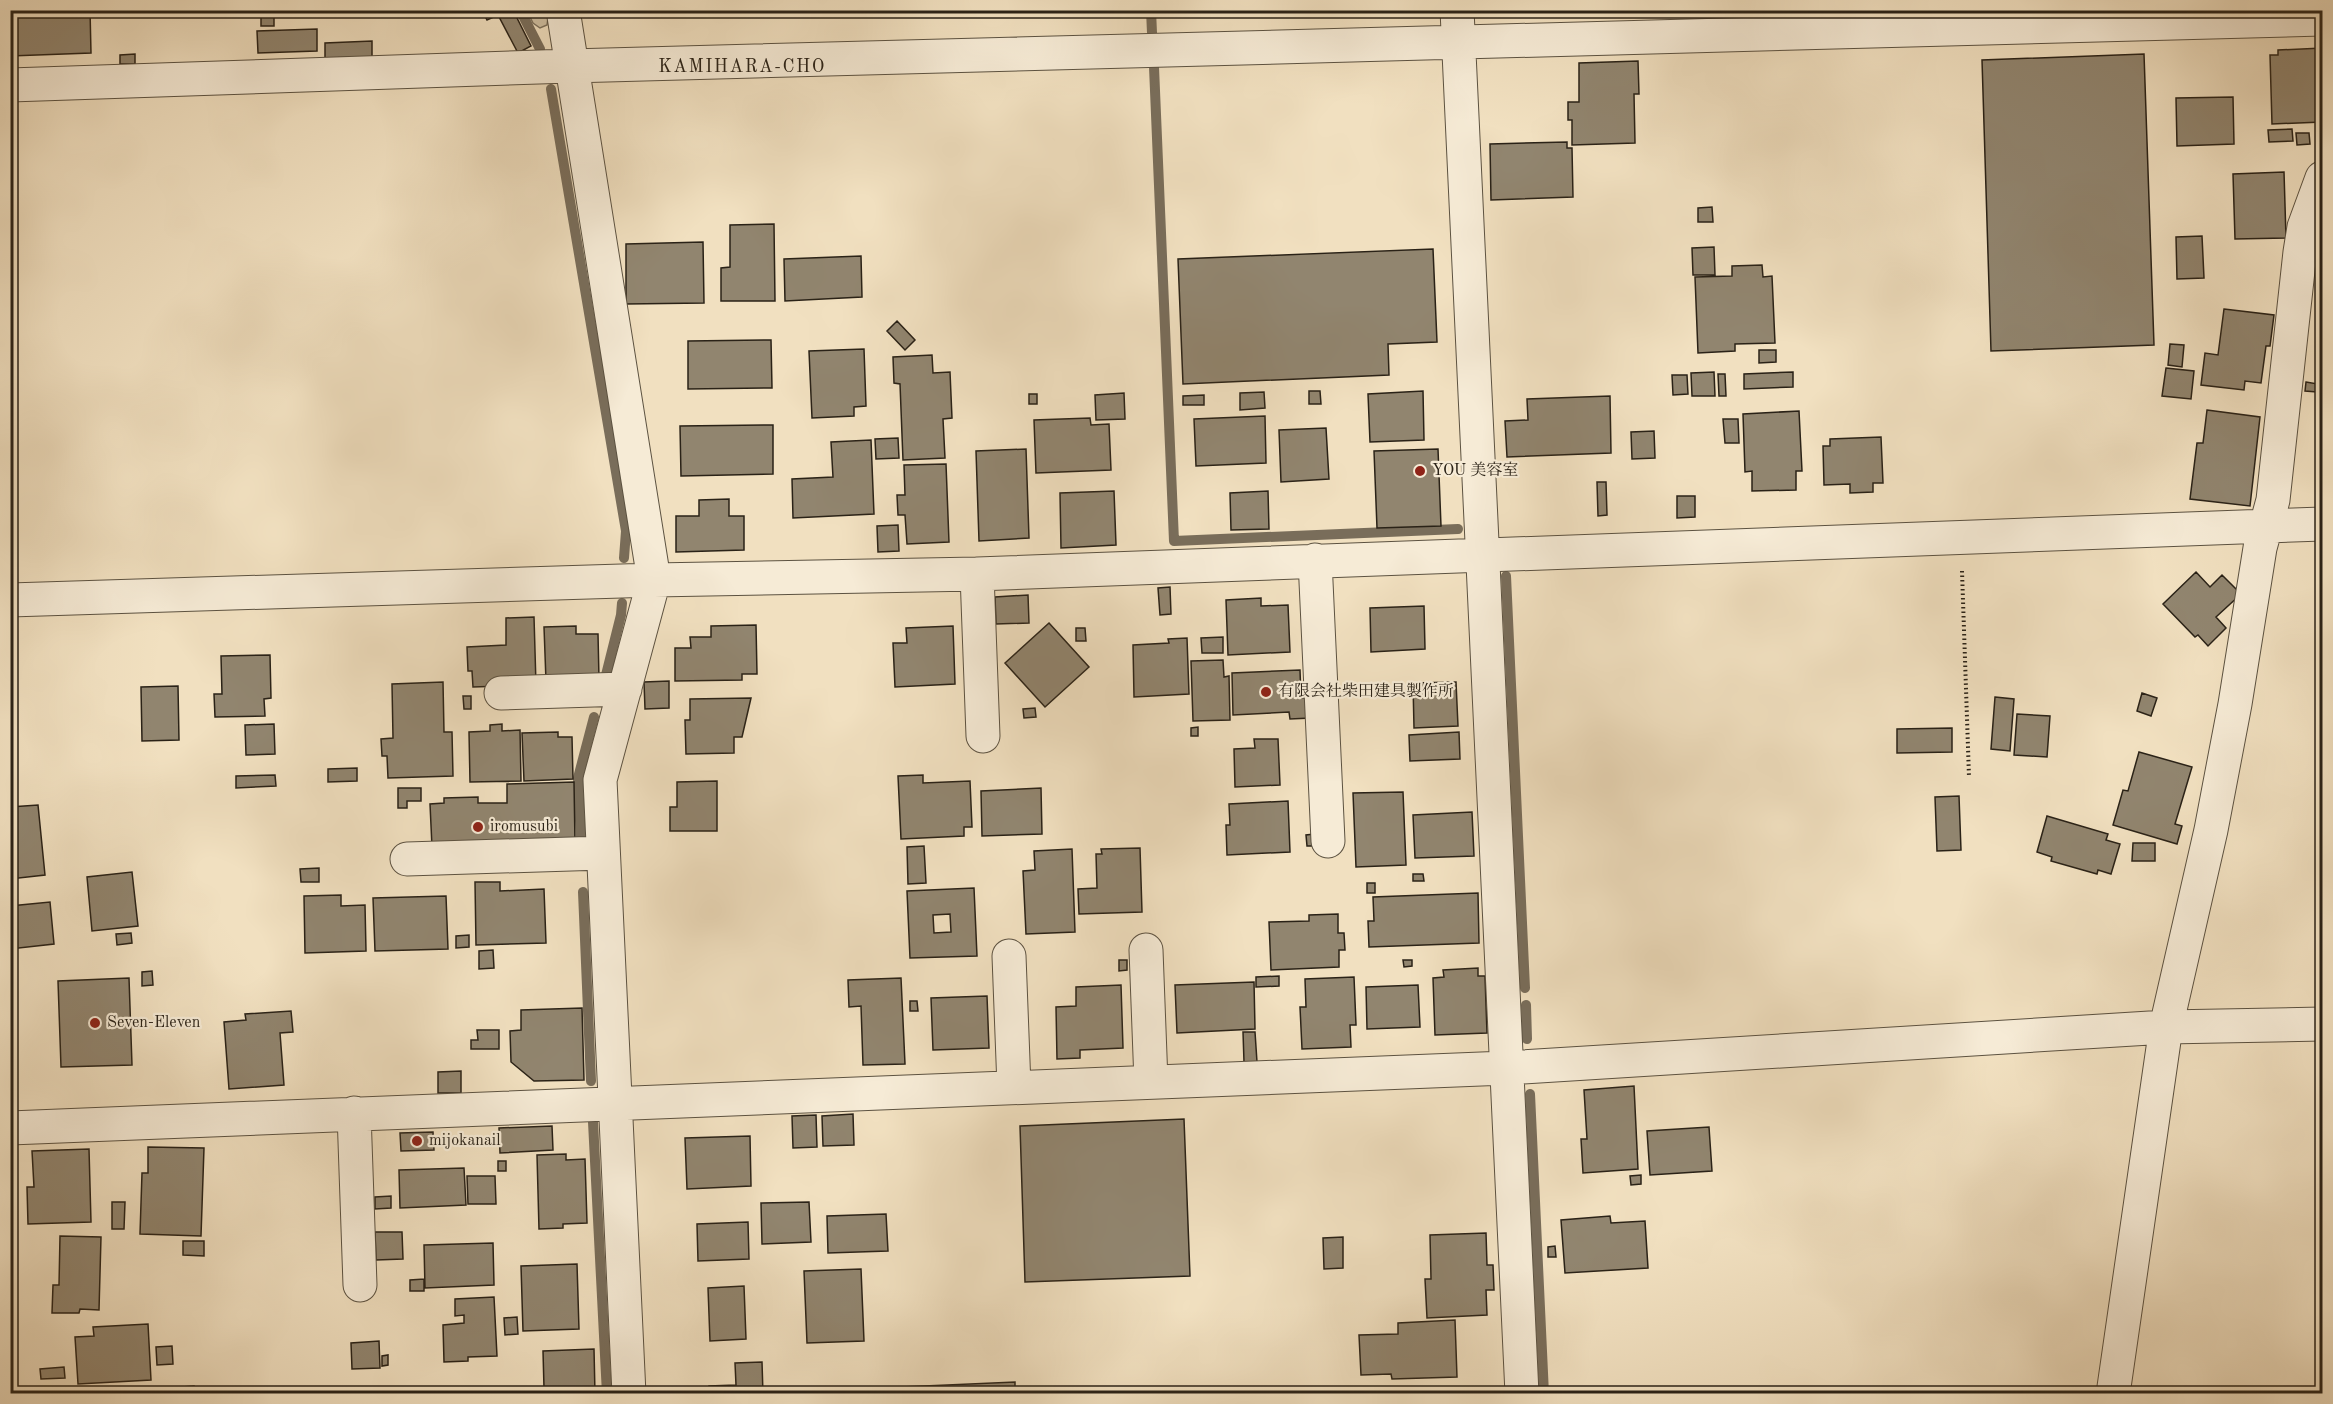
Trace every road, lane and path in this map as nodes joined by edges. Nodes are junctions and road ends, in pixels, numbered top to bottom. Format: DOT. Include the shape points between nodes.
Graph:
graph roads {
  1 [pos="562,10"];
  2 [pos="2322,19"];
  3 [pos="1458,26"];
  4 [pos="570,66"];
  5 [pos="10,85"];
  6 [pos="2322,178"];
  7 [pos="2322,524"];
  8 [pos="2266,525"];
  9 [pos="1961,536"];
  10 [pos="1483,554"];
  11 [pos="1315,560"];
  12 [pos="977,574"];
  13 [pos="654,580"];
  14 [pos="10,600"];
  15 [pos="625,689"];
  16 [pos="501,693"];
  17 [pos="982,736"];
  18 [pos="1969,777"];
  19 [pos="1328,841"];
  20 [pos="603,853"];
  21 [pos="407,859"];
  22 [pos="1146,950"];
  23 [pos="1009,956"];
  24 [pos="2322,1024"];
  25 [pos="2166,1027"];
  26 [pos="1506,1068"];
  27 [pos="1150,1082"];
  28 [pos="1014,1087"];
  29 [pos="615,1103"];
  30 [pos="354,1113"];
  31 [pos="10,1128"];
  32 [pos="360,1285"];
  33 [pos="629,1394"];
  34 [pos="1522,1394"];
  35 [pos="2113,1394"];
  1 -- 4 [label="street"];
  2 -- 3 [label="street"];
  3 -- 4 [label="street"];
  3 -- 10 [label="street"];
  4 -- 5 [label="street"];
  4 -- 13 [label="street"];
  6 -- 8 [label="street" via="2304,227 2273,500"];
  7 -- 8 [label="street"];
  8 -- 9 [label="street"];
  8 -- 25 [label="street" via="2223,767"];
  9 -- 10 [label="street"];
  9 -- 18 [label="path"];
  10 -- 11 [label="street"];
  10 -- 26 [label="street"];
  11 -- 12 [label="street"];
  11 -- 19 [label="street"];
  12 -- 13 [label="street"];
  12 -- 17 [label="street"];
  13 -- 14 [label="street"];
  13 -- 15 [label="street"];
  15 -- 16 [label="street"];
  15 -- 20 [label="street" via="600,780"];
  20 -- 21 [label="street"];
  20 -- 29 [label="street"];
  22 -- 27 [label="street"];
  23 -- 28 [label="street"];
  24 -- 25 [label="street"];
  25 -- 26 [label="street"];
  25 -- 35 [label="street"];
  26 -- 27 [label="street"];
  26 -- 34 [label="street"];
  27 -- 28 [label="street"];
  28 -- 29 [label="street"];
  29 -- 30 [label="street"];
  29 -- 33 [label="street"];
  30 -- 31 [label="street"];
  30 -- 32 [label="street"];
}
